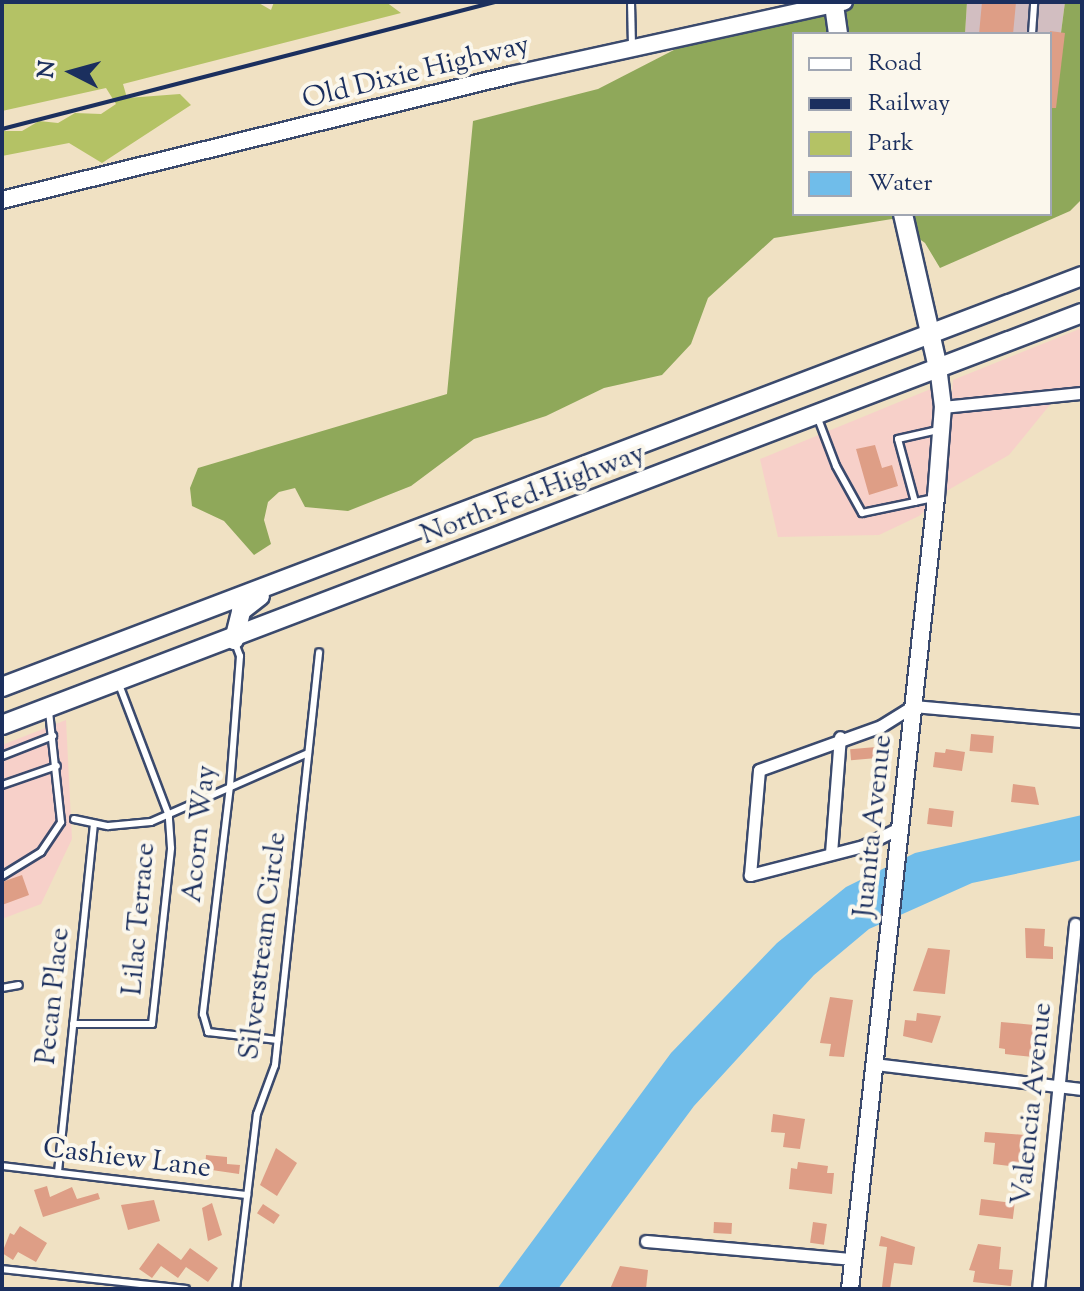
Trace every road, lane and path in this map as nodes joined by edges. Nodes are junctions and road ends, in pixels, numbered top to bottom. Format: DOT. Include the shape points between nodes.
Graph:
graph roads {
  1 [pos="631,2"];
  2 [pos="1034,2"];
  3 [pos="839,4"];
  4 [pos="838,32"];
  5 [pos="1032,32"];
  6 [pos="633,49"];
  7 [pos="2,200"];
  8 [pos="903,216"];
  9 [pos="1082,276"];
  10 [pos="1082,313"];
  11 [pos="930,334"];
  12 [pos="938,368"];
  13 [pos="1082,393"];
  14 [pos="943,407"];
  15 [pos="817,416"];
  16 [pos="942,429"];
  17 [pos="936,497"];
  18 [pos="915,502"];
  19 [pos="272,586"];
  20 [pos="234,640"];
  21 [pos="319,652"];
  22 [pos="118,682"];
  23 [pos="2,687"];
  24 [pos="913,706"];
  25 [pos="48,708"];
  26 [pos="1082,721"];
  27 [pos="2,725"];
  28 [pos="53,736"];
  29 [pos="840,737"];
  30 [pos="308,753"];
  31 [pos="2,756"];
  32 [pos="57,766"];
  33 [pos="2,785"];
  34 [pos="230,786"];
  35 [pos="169,816"];
  36 [pos="74,819"];
  37 [pos="94,825"];
  38 [pos="899,828"];
  39 [pos="831,853"];
  40 [pos="2,876"];
  41 [pos="1075,924"];
  42 [pos="19,985"];
  43 [pos="2,988"];
  44 [pos="73,1024"];
  45 [pos="278,1040"];
  46 [pos="875,1064"];
  47 [pos="1061,1087"];
  48 [pos="1082,1089"];
  49 [pos="2,1166"];
  50 [pos="58,1172"];
  51 [pos="247,1195"];
  52 [pos="646,1241"];
  53 [pos="853,1259"];
  54 [pos="2,1269"];
  55 [pos="186,1289"];
  56 [pos="236,1289"];
  57 [pos="850,1289"];
  58 [pos="1038,1289"];
  1 -- 6 [label="lane"];
  2 -- 5 [label="lane"];
  3 -- 4 [label="main road"];
  3 -- 6 [label="street, Old Dixie Highway"];
  6 -- 7 [label="street, Old Dixie Highway"];
  8 -- 11 [label="main road"];
  9 -- 11 [label="main road, North Fed Highway"];
  10 -- 12 [label="main road, North Fed Highway"];
  11 -- 12 [label="main road"];
  11 -- 19 [label="main road, North Fed Highway"];
  12 -- 14 [label="street, Juanita Avenue"];
  12 -- 15 [label="main road, North Fed Highway"];
  13 -- 14 [label="street"];
  14 -- 16 [label="street, Juanita Avenue"];
  15 -- 18 [label="lane" via="862,513"];
  15 -- 20 [label="main road, North Fed Highway"];
  16 -- 17 [label="street, Juanita Avenue"];
  16 -- 18 [label="lane" via="898,439"];
  17 -- 18 [label="lane"];
  17 -- 24 [label="street, Juanita Avenue"];
  19 -- 20 [label="main road" via="241,611"];
  19 -- 23 [label="main road, North Fed Highway"];
  20 -- 22 [label="main road, North Fed Highway"];
  20 -- 34 [label="lane, Acorn Way" via="240,656"];
  21 -- 30 [label="lane, Silverstream Circle"];
  22 -- 25 [label="main road, North Fed Highway"];
  22 -- 35 [label="lane, Lilac Terrace"];
  24 -- 26 [label="street"];
  24 -- 29 [label="street" via="881,726"];
  24 -- 38 [label="street, Juanita Avenue"];
  25 -- 27 [label="main road, North Fed Highway"];
  25 -- 28 [label="lane"];
  28 -- 31 [label="lane"];
  28 -- 32 [label="lane"];
  29 -- 39 [label="street"];
  29 -- 39 [label="street" via="759,770 750,875"];
  30 -- 34 [label="lane"];
  30 -- 45 [label="lane, Silverstream Circle"];
  32 -- 33 [label="lane"];
  32 -- 40 [label="lane" via="61,822 41,852"];
  34 -- 35 [label="lane"];
  34 -- 45 [label="lane, Acorn Way" via="203,1014 208,1032"];
  35 -- 37 [label="lane"];
  35 -- 44 [label="lane, Lilac Terrace" via="171,848 152,1024"];
  36 -- 37 [label="lane"];
  37 -- 44 [label="lane, Pecan Place"];
  38 -- 39 [label="street" via="863,846"];
  38 -- 46 [label="street, Juanita Avenue"];
  41 -- 47 [label="street, Valencia Avenue"];
  42 -- 43 [label="lane"];
  44 -- 50 [label="lane, Pecan Place"];
  45 -- 51 [label="lane, Silverstream Circle" via="257,1114"];
  46 -- 47 [label="street"];
  46 -- 53 [label="street, Juanita Avenue"];
  47 -- 48 [label="street"];
  47 -- 58 [label="street, Valencia Avenue"];
  49 -- 50 [label="lane, Cashiew Lane"];
  50 -- 51 [label="lane, Cashiew Lane"];
  51 -- 56 [label="lane, Silverstream Circle"];
  52 -- 53 [label="street"];
  53 -- 57 [label="street, Juanita Avenue"];
  54 -- 55 [label="lane"];
}
